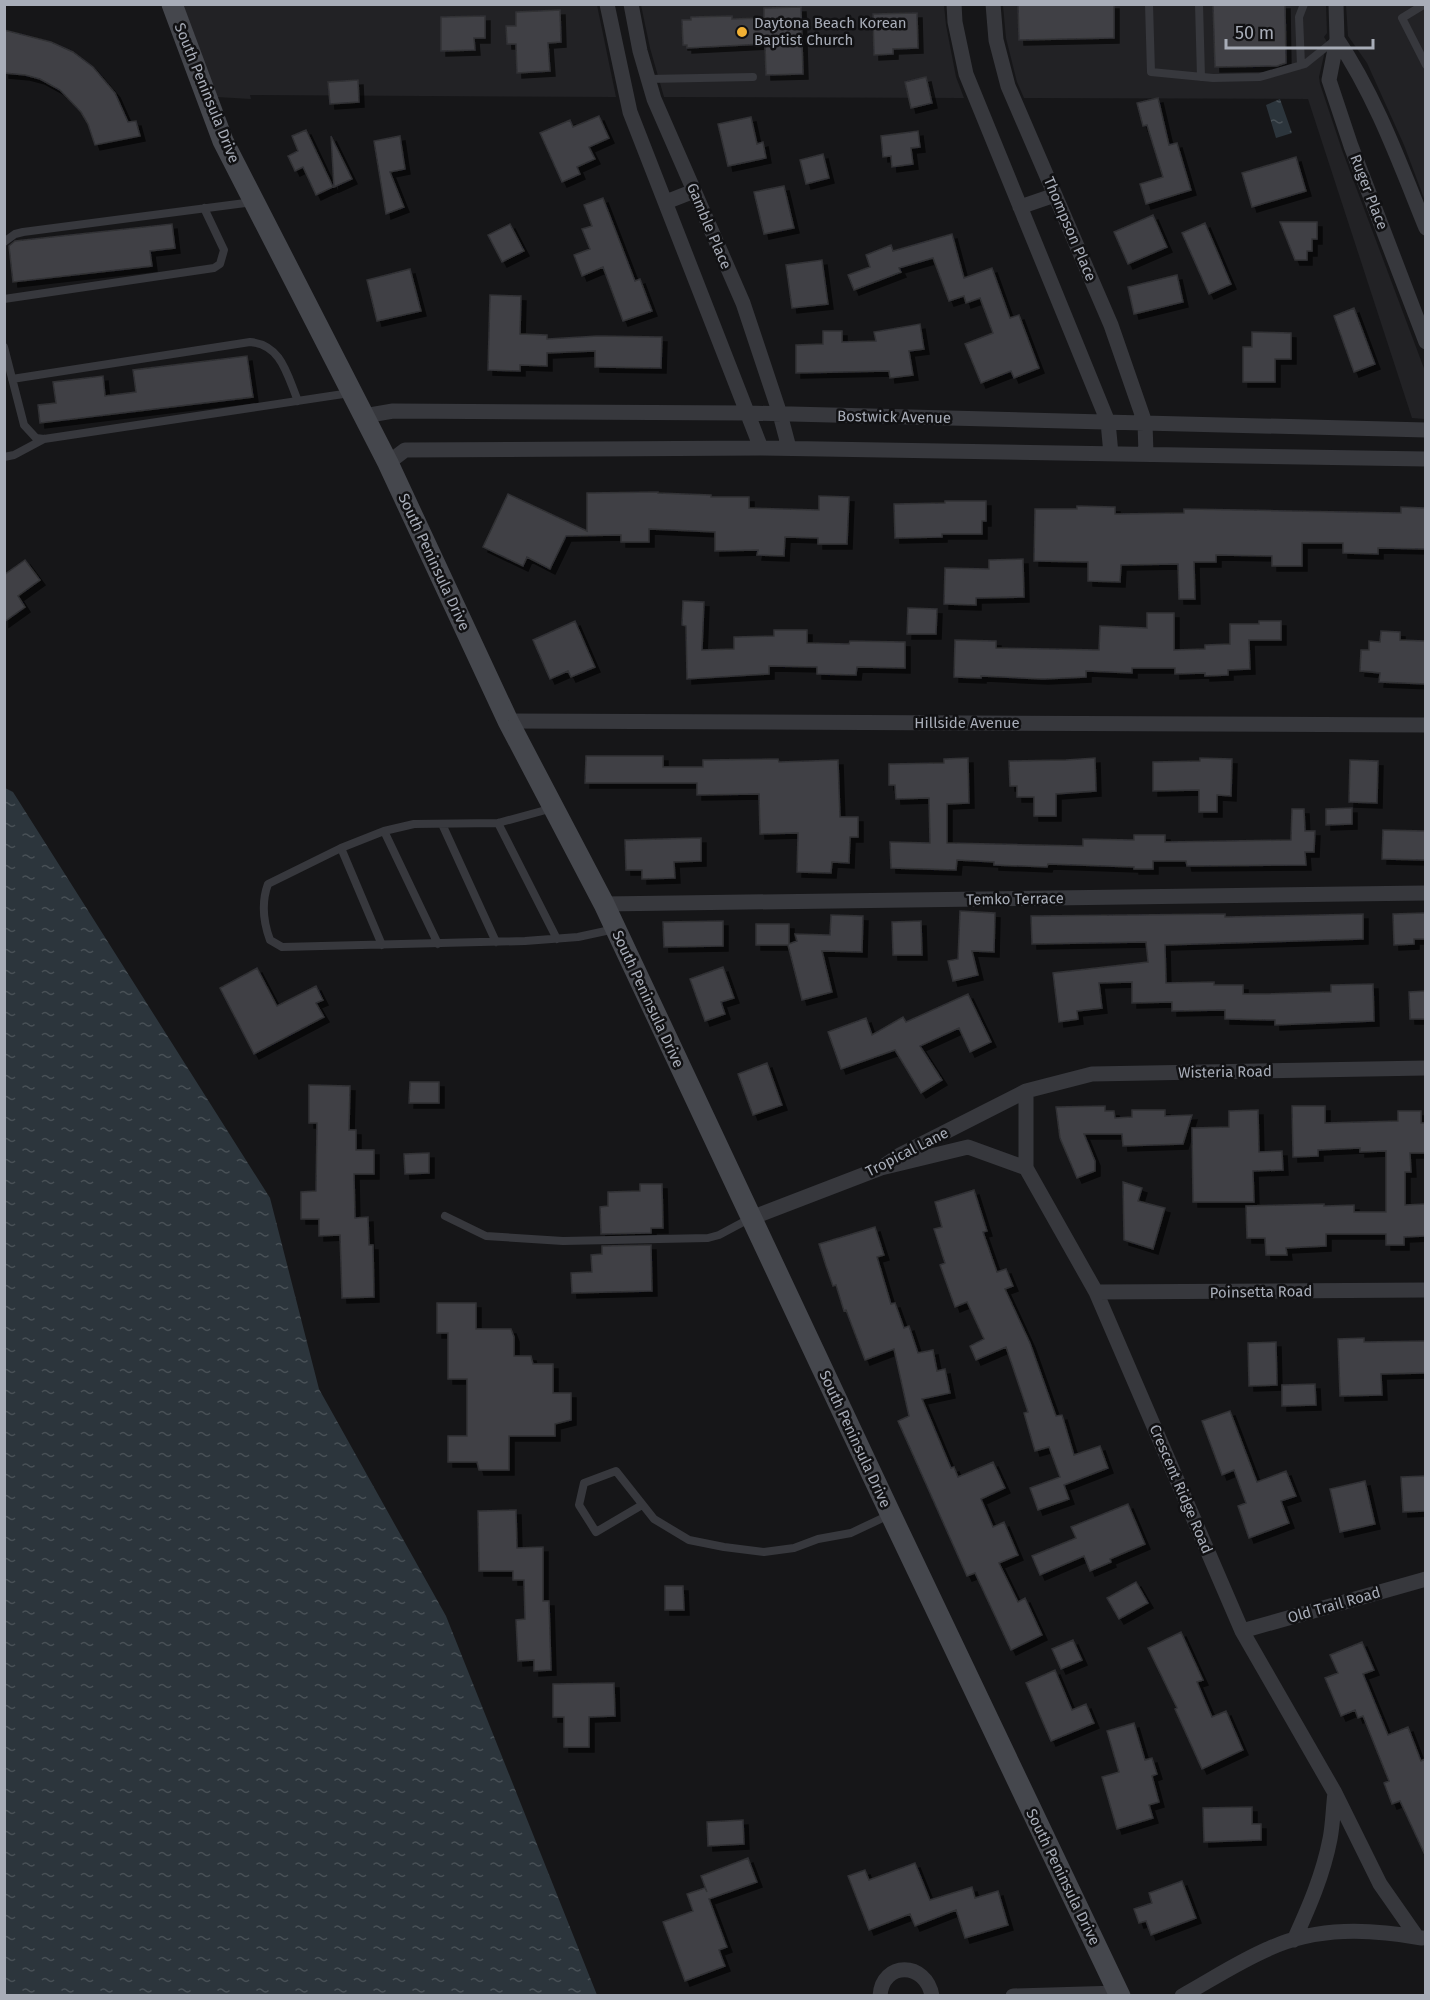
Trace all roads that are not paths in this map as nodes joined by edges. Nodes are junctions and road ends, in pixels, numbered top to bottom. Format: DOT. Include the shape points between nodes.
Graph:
graph roads {
  1 [pos="172,4"];
  2 [pos="607,4"];
  3 [pos="631,4"];
  4 [pos="954,4"];
  5 [pos="993,4"];
  6 [pos="1149,4"];
  7 [pos="1199,4"];
  8 [pos="1304,4"];
  9 [pos="1336,4"];
  10 [pos="1425,4"];
  11 [pos="1337,39"];
  12 [pos="1302,65"];
  13 [pos="1425,65"];
  14 [pos="753,77"];
  15 [pos="1201,77"];
  16 [pos="648,79"];
  17 [pos="694,191"];
  18 [pos="1055,195"];
  19 [pos="254,201"];
  20 [pos="666,202"];
  21 [pos="1020,207"];
  22 [pos="204,208"];
  23 [pos="1425,228"];
  24 [pos="4,242"];
  25 [pos="4,299"];
  26 [pos="1425,342"];
  27 [pos="4,347"];
  28 [pos="12,379"];
  29 [pos="352,393"];
  30 [pos="298,401"];
  31 [pos="748,413"];
  32 [pos="780,414"];
  33 [pos="364,416"];
  34 [pos="1108,422"];
  35 [pos="1146,423"];
  36 [pos="1425,430"];
  37 [pos="44,439"];
  38 [pos="761,448"];
  39 [pos="789,448"];
  40 [pos="1111,454"];
  41 [pos="1146,454"];
  42 [pos="4,457"];
  43 [pos="1425,459"];
  44 [pos="388,463"];
  45 [pos="508,721"];
  46 [pos="1425,725"];
  47 [pos="554,808"];
  48 [pos="498,823"];
  49 [pos="442,824"];
  50 [pos="384,831"];
  51 [pos="341,848"];
  52 [pos="1425,893"];
  53 [pos="604,904"];
  54 [pos="616,929"];
  55 [pos="557,939"];
  56 [pos="496,942"];
  57 [pos="438,944"];
  58 [pos="382,945"];
  59 [pos="1425,1068"];
  60 [pos="1026,1090"];
  61 [pos="881,1168"];
  62 [pos="1026,1168"];
  63 [pos="445,1216"];
  64 [pos="751,1218"];
  65 [pos="1425,1290"];
  66 [pos="1096,1292"];
  67 [pos="642,1505"];
  68 [pos="891,1515"];
  69 [pos="1425,1579"];
  70 [pos="1242,1631"];
  71 [pos="1335,1793"];
  72 [pos="1421,1937"];
  73 [pos="1294,1940"];
  74 [pos="1119,1994"];
  75 [pos="880,1995"];
  76 [pos="932,1995"];
  77 [pos="1013,1995"];
  78 [pos="1182,1995"];
  1 -- 19 [label="main road, South Peninsula Drive" via="223,141"];
  2 -- 20 [label="street, Gamble Place" via="630,112"];
  3 -- 16 [label="street, Gamble Place"];
  4 -- 21 [label="street" via="966,74"];
  5 -- 18 [label="street, Thompson Place" via="996,40 1008,86"];
  6 -- 15 [label="lane" via="1151,72"];
  7 -- 15 [label="lane"];
  8 -- 12 [label="lane" via="1299,16"];
  9 -- 11 [label="street, Ruger Place"];
  10 -- 13 [label="lane" via="1402,18"];
  11 -- 12 [label="lane"];
  11 -- 23 [label="street" via="1358,69"];
  11 -- 26 [label="street, Ruger Place" via="1329,80"];
  12 -- 15 [label="lane" via="1260,77"];
  14 -- 16 [label="lane"];
  16 -- 17 [label="street, Gamble Place"];
  17 -- 20 [label="street"];
  17 -- 32 [label="street, Gamble Place" via="742,303"];
  18 -- 21 [label="street"];
  18 -- 35 [label="street, Thompson Place" via="1111,325"];
  19 -- 22 [label="lane"];
  19 -- 29 [label="main road, South Peninsula Drive"];
  20 -- 31 [label="street, Gamble Place"];
  21 -- 34 [label="street"];
  22 -- 24 [label="lane" via="23,232"];
  22 -- 25 [label="lane" via="224,250 220,264 213,268"];
  27 -- 28 [label="lane"];
  28 -- 30 [label="lane" via="250,342 268,346 280,359"];
  28 -- 37 [label="lane" via="24,425 36,438"];
  29 -- 30 [label="lane"];
  29 -- 33 [label="main road, South Peninsula Drive"];
  30 -- 37 [label="lane"];
  31 -- 32 [label="street, Bostwick Avenue"];
  31 -- 33 [label="street, Bostwick Avenue" via="393,411"];
  31 -- 38 [label="street, Gamble Place"];
  32 -- 34 [label="street, Bostwick Avenue"];
  32 -- 39 [label="street, Gamble Place"];
  33 -- 44 [label="main road, South Peninsula Drive"];
  34 -- 35 [label="street, Bostwick Avenue"];
  34 -- 40 [label="street"];
  35 -- 36 [label="street, Bostwick Avenue"];
  35 -- 41 [label="street, Thompson Place"];
  37 -- 42 [label="lane"];
  38 -- 39 [label="street"];
  38 -- 44 [label="street" via="405,450"];
  39 -- 40 [label="street"];
  40 -- 41 [label="street"];
  41 -- 43 [label="street"];
  44 -- 45 [label="main road, South Peninsula Drive"];
  45 -- 46 [label="street, Hillside Avenue"];
  45 -- 47 [label="main road, South Peninsula Drive"];
  47 -- 48 [label="lane"];
  47 -- 53 [label="main road, South Peninsula Drive"];
  48 -- 49 [label="lane"];
  48 -- 55 [label="lane"];
  49 -- 50 [label="lane" via="414,824"];
  49 -- 56 [label="lane"];
  50 -- 51 [label="lane"];
  50 -- 57 [label="lane"];
  51 -- 58 [label="lane"];
  51 -- 58 [label="lane" via="268,884 264,923 270,940 282,947"];
  52 -- 53 [label="street, Temko Terrace"];
  53 -- 54 [label="main road, South Peninsula Drive"];
  54 -- 55 [label="lane"];
  54 -- 64 [label="main road, South Peninsula Drive"];
  55 -- 56 [label="lane"];
  56 -- 57 [label="lane"];
  57 -- 58 [label="lane"];
  59 -- 60 [label="street, Wisteria Road" via="1092,1074"];
  60 -- 61 [label="street, Tropical Lane"];
  60 -- 62 [label="street"];
  61 -- 62 [label="street" via="968,1147"];
  61 -- 64 [label="street, Tropical Lane"];
  62 -- 66 [label="street, Crescent Ridge Road"];
  63 -- 64 [label="lane" via="486,1236 563,1241 708,1238"];
  64 -- 68 [label="main road, South Peninsula Drive"];
  65 -- 66 [label="street, Poinsetta Road"];
  66 -- 70 [label="street, Crescent Ridge Road"];
  67 -- 67 [label="lane" via="616,1471 584,1483 579,1505 596,1532"];
  67 -- 68 [label="lane" via="654,1519 689,1540 764,1552 851,1533"];
  68 -- 74 [label="main road, South Peninsula Drive"];
  69 -- 70 [label="street, Old Trail Road"];
  70 -- 71 [label="street, Crescent Ridge Road"];
  71 -- 72 [label="street, Crescent Ridge Road" via="1380,1884"];
  71 -- 73 [label="street" via="1331,1838 1322,1873"];
  72 -- 73 [label="street" via="1377,1930 1328,1932"];
  73 -- 78 [label="street" via="1269,1948"];
  74 -- 77 [label="street"];
  75 -- 76 [label="street" via="883,1982 902,1969 924,1976"];
}
